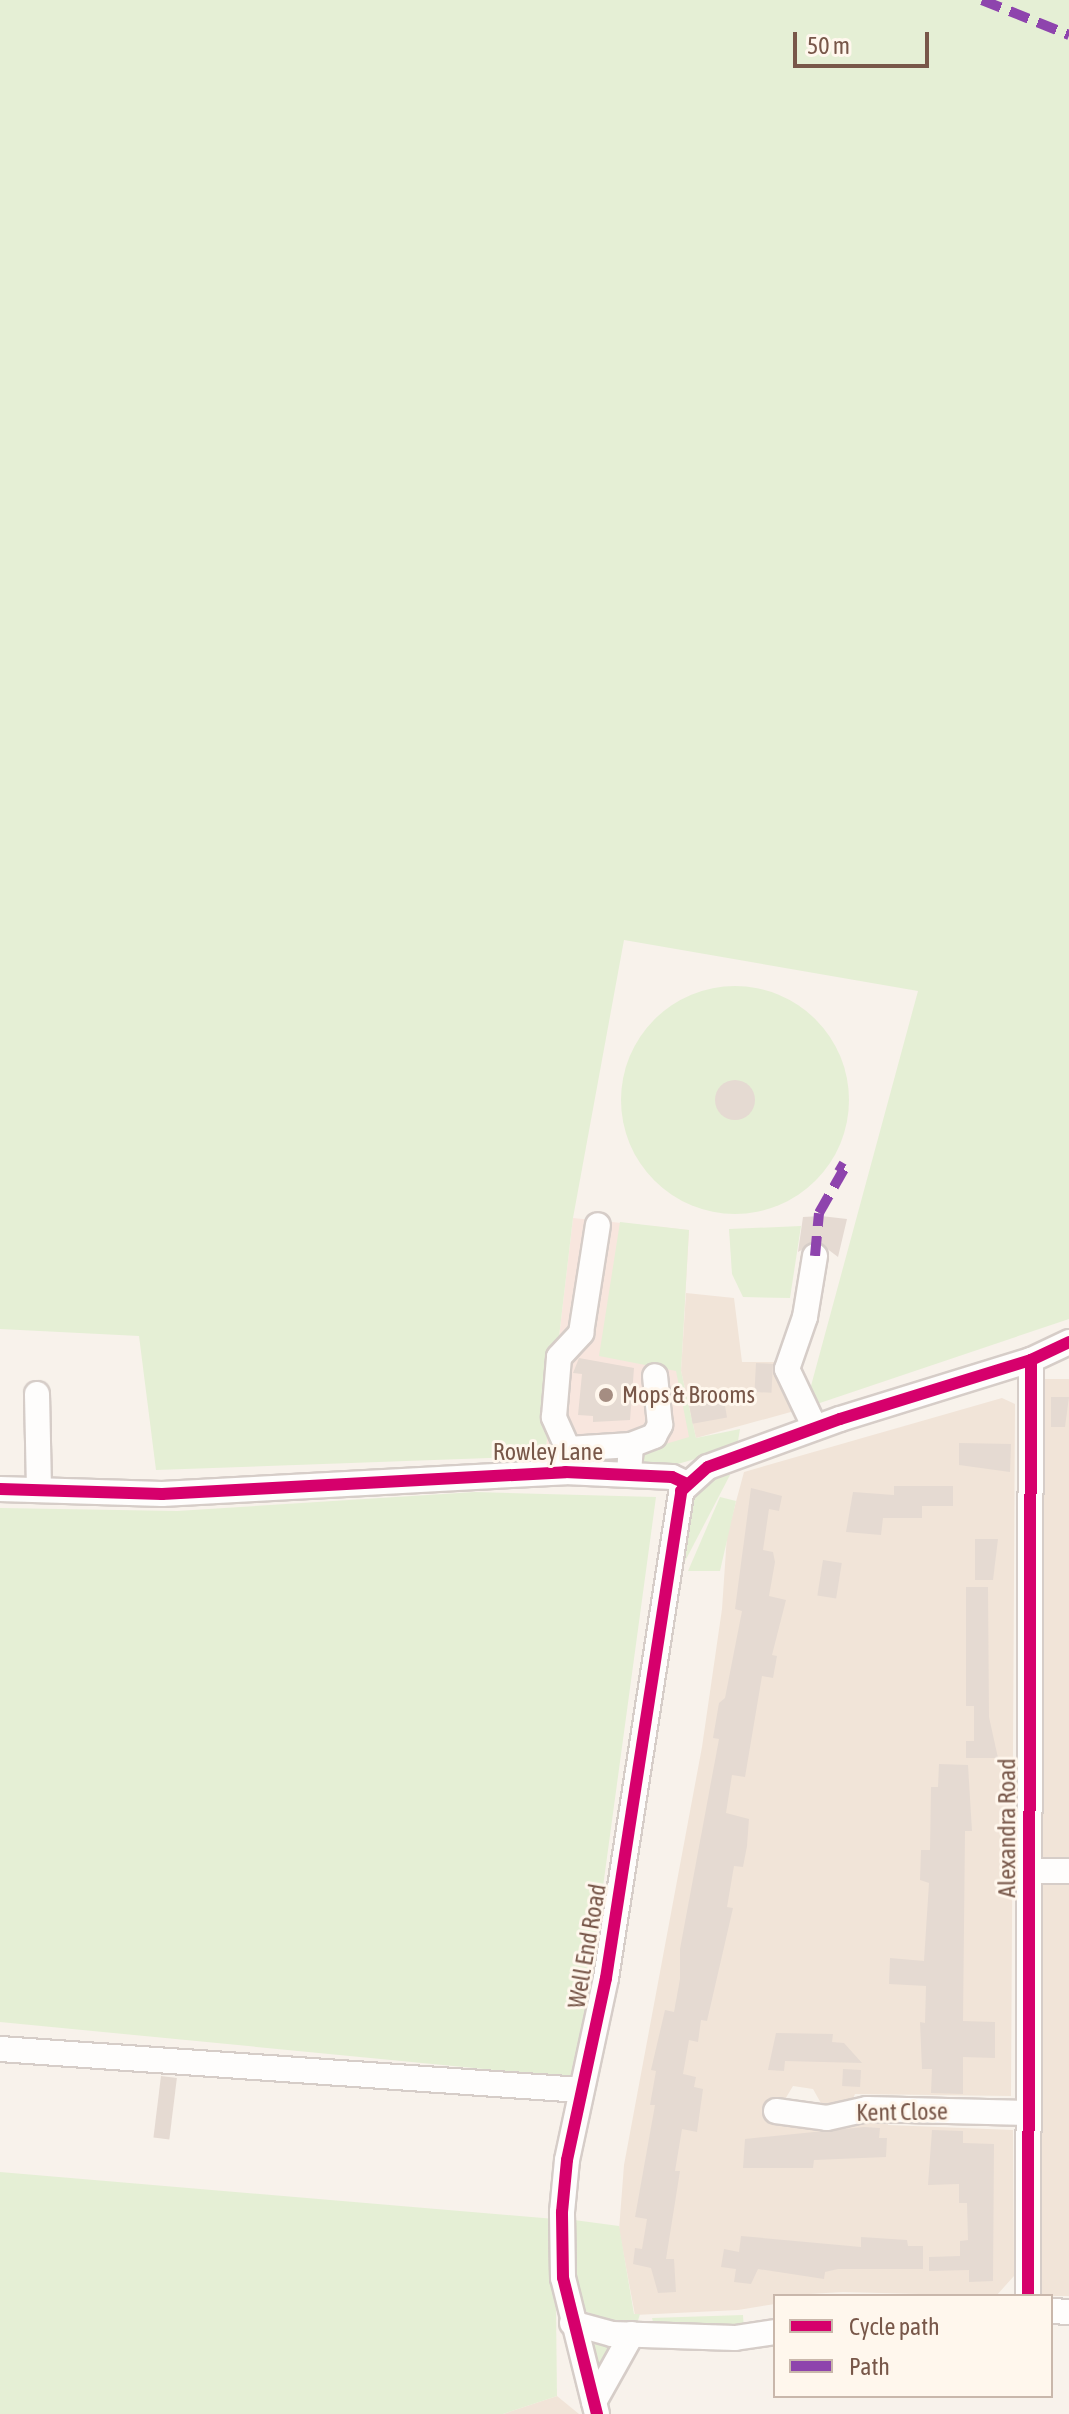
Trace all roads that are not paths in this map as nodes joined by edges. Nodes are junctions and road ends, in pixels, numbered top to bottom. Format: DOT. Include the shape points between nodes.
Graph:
graph roads {
  1 [pos="598,1225"];
  2 [pos="815,1256"];
  3 [pos="1069,1342"];
  4 [pos="1031,1360"];
  5 [pos="655,1376"];
  6 [pos="37,1394"];
  7 [pos="815,1428"];
  8 [pos="631,1445"];
  9 [pos="567,1461"];
  10 [pos="629,1474"];
  11 [pos="685,1483"];
  12 [pos="0,1489"];
  13 [pos="39,1489"];
  14 [pos="1029,1871"];
  15 [pos="1069,1871"];
  16 [pos="0,2049"];
  17 [pos="581,2090"];
  18 [pos="776,2111"];
  19 [pos="1028,2113"];
  20 [pos="1028,2294"];
  21 [pos="572,2323"];
  22 [pos="773,2332"];
  23 [pos="632,2334"];
  24 [pos="596,2408"];
  1 -- 9 [label="street" via="581,1333 559,1357 554,1417"];
  2 -- 7 [label="street" via="805,1317 787,1369"];
  3 -- 4 [label="street"];
  4 -- 7 [label="street"];
  4 -- 14 [label="street, Alexandra Road"];
  5 -- 8 [label="street" via="660,1425 654,1436"];
  6 -- 13 [label="street"];
  7 -- 11 [label="street" via="708,1467"];
  8 -- 9 [label="street"];
  8 -- 10 [label="street"];
  9 -- 10 [label="street, Rowley Lane"];
  9 -- 13 [label="street, Rowley Lane" via="162,1494"];
  10 -- 11 [label="street, Rowley Lane"];
  11 -- 17 [label="street, Well End Road" via="677,1502 606,1978"];
  12 -- 13 [label="street, Rowley Lane"];
  14 -- 15 [label="street"];
  14 -- 19 [label="street, Alexandra Road"];
  16 -- 17 [label="street"];
  17 -- 21 [label="street, Well End Road" via="560,2236"];
  18 -- 19 [label="street, Kent Close" via="827,2118 867,2109"];
  19 -- 20 [label="street, Alexandra Road"];
  21 -- 23 [label="street"];
  21 -- 24 [label="street, Well End Road"];
  22 -- 23 [label="street" via="735,2338"];
  23 -- 24 [label="street"];
}
